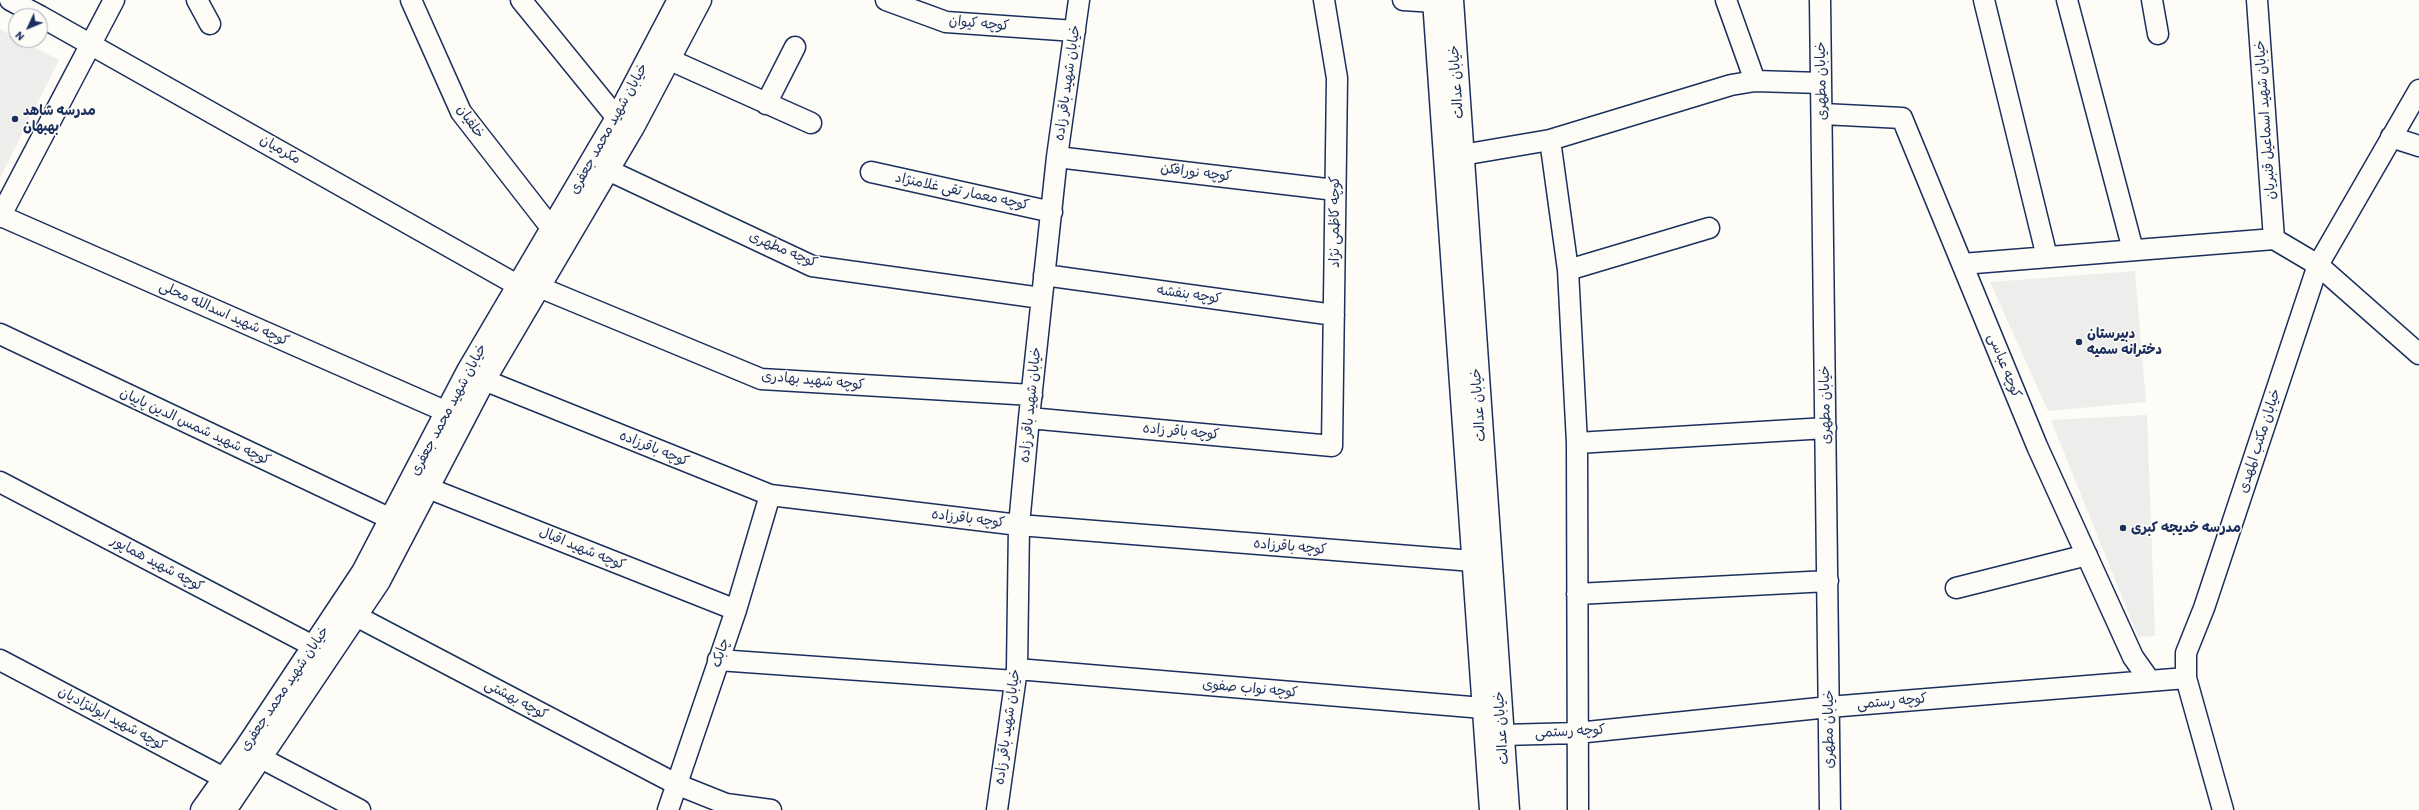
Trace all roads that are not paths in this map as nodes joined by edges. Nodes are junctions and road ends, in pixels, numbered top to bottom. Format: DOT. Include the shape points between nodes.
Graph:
graph roads {
  1 [pos="10,0"];
  2 [pos="114,0"];
  3 [pos="197,0"];
  4 [pos="411,0"];
  5 [pos="521,0"];
  6 [pos="679,0"];
  7 [pos="700,0"];
  8 [pos="886,0"];
  9 [pos="1079,0"];
  10 [pos="1324,0"];
  11 [pos="1403,0"];
  12 [pos="1726,0"];
  13 [pos="1820,0"];
  14 [pos="1984,0"];
  15 [pos="2066,0"];
  16 [pos="2152,0"];
  17 [pos="2257,0"];
  18 [pos="1440,1"];
  19 [pos="25,8"];
  20 [pos="48,20"];
  21 [pos="210,24"];
  22 [pos="1075,31"];
  23 [pos="2158,34"];
  24 [pos="91,44"];
  25 [pos="795,47"];
  26 [pos="668,59"];
  27 [pos="1755,81"];
  28 [pos="1821,83"];
  29 [pos="2419,90"];
  30 [pos="766,104"];
  31 [pos="1823,114"];
  32 [pos="617,118"];
  33 [pos="811,123"];
  34 [pos="2391,137"];
  35 [pos="1550,140"];
  36 [pos="2419,146"];
  37 [pos="1462,155"];
  38 [pos="1057,157"];
  39 [pos="608,170"];
  40 [pos="871,172"];
  41 [pos="1335,190"];
  42 [pos="1052,212"];
  43 [pos="0,216"];
  44 [pos="1709,228"];
  45 [pos="552,230"];
  46 [pos="2274,240"];
  47 [pos="2133,250"];
  48 [pos="2047,257"];
  49 [pos="1962,264"];
  50 [pos="2318,265"];
  51 [pos="1568,270"];
  52 [pos="1044,275"];
  53 [pos="529,287"];
  54 [pos="1041,298"];
  55 [pos="1334,315"];
  56 [pos="0,334"];
  57 [pos="2419,354"];
  58 [pos="484,380"];
  59 [pos="1032,395"];
  60 [pos="447,412"];
  61 [pos="1029,418"];
  62 [pos="1826,428"];
  63 [pos="1577,443"];
  64 [pos="1332,446"];
  65 [pos="0,482"];
  66 [pos="428,488"];
  67 [pos="770,495"];
  68 [pos="391,519"];
  69 [pos="1019,525"];
  70 [pos="2087,555"];
  71 [pos="1473,561"];
  72 [pos="1828,581"];
  73 [pos="1956,588"];
  74 [pos="1577,594"];
  75 [pos="736,610"];
  76 [pos="356,616"];
  77 [pos="313,646"];
  78 [pos="0,660"];
  79 [pos="718,660"];
  80 [pos="1016,675"];
  81 [pos="2186,678"];
  82 [pos="2150,681"];
  83 [pos="1829,707"];
  84 [pos="1483,708"];
  85 [pos="1577,733"];
  86 [pos="1503,735"];
  87 [pos="261,758"];
  88 [pos="224,778"];
  89 [pos="676,784"];
  90 [pos="202,810"];
  91 [pos="225,810"];
  92 [pos="360,810"];
  93 [pos="668,810"];
  94 [pos="771,810"];
  95 [pos="997,810"];
  96 [pos="1000,810"];
  97 [pos="1491,810"];
  98 [pos="1508,810"];
  99 [pos="1578,810"];
  100 [pos="1830,810"];
  101 [pos="2224,810"];
  1 -- 19 [label="street, مکرمیان"];
  2 -- 24 [label="street"];
  3 -- 21 [label="street"];
  4 -- 45 [label="street, خلفیان" via="461,112"];
  5 -- 32 [label="street"];
  6 -- 32 [label="street, خیابان شهید محمد جعفری"];
  7 -- 26 [label="street, خیابان شهید محمد جعفری"];
  8 -- 22 [label="street, کوچه کیوان" via="946,22"];
  9 -- 22 [label="street, خیابان شهید باقر زاده"];
  10 -- 41 [label="street, کوچه کاظمی نژاد" via="1337,78"];
  11 -- 18 [label="street"];
  12 -- 27 [label="street"];
  13 -- 28 [label="street, خیابان مطهری"];
  14 -- 48 [label="street"];
  15 -- 47 [label="street"];
  16 -- 23 [label="street"];
  17 -- 46 [label="street, خیابان شهید اسماعیل قنبریان"];
  18 -- 37 [label="street, خیابان عدالت"];
  18 -- 71 [label="street, خیابان عدالت"];
  20 -- 24 [label="street, مکرمیان"];
  22 -- 38 [label="street, خیابان شهید باقر زاده"];
  24 -- 43 [label="street"];
  24 -- 53 [label="street, مکرمیان"];
  25 -- 30 [label="street"];
  26 -- 30 [label="street"];
  26 -- 39 [label="street, خیابان شهید محمد جعفری"];
  27 -- 28 [label="street"];
  27 -- 35 [label="street" via="1731,85"];
  28 -- 31 [label="street, خیابان مطهری"];
  29 -- 34 [label="street, خیابان مکتب المهدی"];
  30 -- 33 [label="street"];
  31 -- 49 [label="street, کوچه عباسی" via="1902,118"];
  31 -- 62 [label="street, خیابان مطهری"];
  32 -- 45 [label="street, خیابان شهید محمد جعفری"];
  34 -- 36 [label="street"];
  34 -- 50 [label="street, خیابان مکتب المهدی"];
  35 -- 37 [label="street"];
  35 -- 51 [label="street"];
  37 -- 86 [label="street, خیابان عدالت"];
  38 -- 41 [label="street, کوچه نورافکن"];
  38 -- 42 [label="street, خیابان شهید باقر زاده"];
  39 -- 53 [label="street, خیابان شهید محمد جعفری"];
  39 -- 54 [label="street, کوچه مطهری" via="812,266"];
  40 -- 42 [label="street, کوچه معمار تقی غلامنژاد"];
  41 -- 55 [label="street, کوچه کاظمی نژاد"];
  42 -- 52 [label="street, خیابان شهید باقر زاده"];
  43 -- 60 [label="street, کوچه شهید اسدالله محلی"];
  44 -- 51 [label="street"];
  45 -- 53 [label="street, خیابان شهید محمد جعفری"];
  46 -- 47 [label="street"];
  46 -- 50 [label="street"];
  47 -- 48 [label="street"];
  48 -- 49 [label="street"];
  49 -- 70 [label="street, کوچه عباسی" via="2037,446"];
  50 -- 57 [label="street"];
  50 -- 81 [label="street, خیابان مکتب المهدی" via="2204,608 2186,653"];
  51 -- 63 [label="street"];
  52 -- 54 [label="street, خیابان شهید باقر زاده"];
  52 -- 55 [label="street, کوچه بنفشه"];
  53 -- 58 [label="street, خیابان شهید محمد جعفری"];
  53 -- 59 [label="street, کوچه شهید بهادری" via="761,379"];
  53 -- 60 [label="street, خیابان شهید محمد جعفری"];
  54 -- 59 [label="street, خیابان شهید باقر زاده"];
  55 -- 64 [label="street, کوچه کاظمی نژاد"];
  56 -- 68 [label="street, کوچه شهید شمس الدین پاپیان"];
  58 -- 66 [label="street, خیابان شهید محمد جعفری"];
  58 -- 67 [label="street, کوچه باقرزاده"];
  59 -- 61 [label="street, خیابان شهید باقر زاده"];
  60 -- 68 [label="street, خیابان شهید محمد جعفری"];
  61 -- 64 [label="street, کوچه باقر زاده"];
  61 -- 69 [label="street, خیابان شهید باقر زاده"];
  62 -- 63 [label="street"];
  62 -- 72 [label="street, خیابان مطهری"];
  63 -- 74 [label="street"];
  65 -- 77 [label="street, کوچه شهید هماپور"];
  66 -- 75 [label="street, کوچه شهید اقبال"];
  66 -- 76 [label="street, خیابان شهید محمد جعفری" via="379,581"];
  67 -- 69 [label="street, کوچه باقرزاده"];
  67 -- 75 [label="street, چابک"];
  68 -- 77 [label="street, خیابان شهید محمد جعفری" via="363,572"];
  69 -- 71 [label="street, کوچه باقرزاده"];
  69 -- 80 [label="street, خیابان شهید باقر زاده"];
  70 -- 73 [label="street"];
  70 -- 82 [label="street, کوچه عباسی" via="2133,657"];
  71 -- 84 [label="street, خیابان عدالت"];
  72 -- 74 [label="street"];
  72 -- 83 [label="street, خیابان مطهری"];
  74 -- 85 [label="street"];
  75 -- 79 [label="street, چابک"];
  76 -- 87 [label="street, خیابان شهید محمد جعفری"];
  76 -- 89 [label="street, کوچه بهشتی"];
  77 -- 88 [label="street, خیابان شهید محمد جعفری"];
  78 -- 88 [label="street, کوچه شهید ابولنژادیان"];
  79 -- 80 [label="street, کوچه نواب صفوی"];
  79 -- 89 [label="street, چابک"];
  80 -- 84 [label="street, کوچه نواب صفوی"];
  80 -- 95 [label="street, خیابان شهید باقر زاده"];
  81 -- 82 [label="street, کوچه رستمی"];
  81 -- 101 [label="street, خیابان مکتب المهدی"];
  82 -- 83 [label="street, کوچه رستمی"];
  83 -- 85 [label="street, کوچه رستمی"];
  83 -- 100 [label="street, خیابان مطهری"];
  84 -- 97 [label="street, خیابان عدالت"];
  85 -- 86 [label="street, کوچه رستمی"];
  85 -- 99 [label="street"];
  86 -- 98 [label="street, خیابان عدالت"];
  87 -- 91 [label="street, خیابان شهید محمد جعفری"];
  87 -- 92 [label="street"];
  88 -- 90 [label="street, خیابان شهید محمد جعفری"];
  89 -- 93 [label="street, چابک"];
  89 -- 94 [label="street, کوچه بهشتی" via="726,804"];
  95 -- 96 [label="street"];
}
